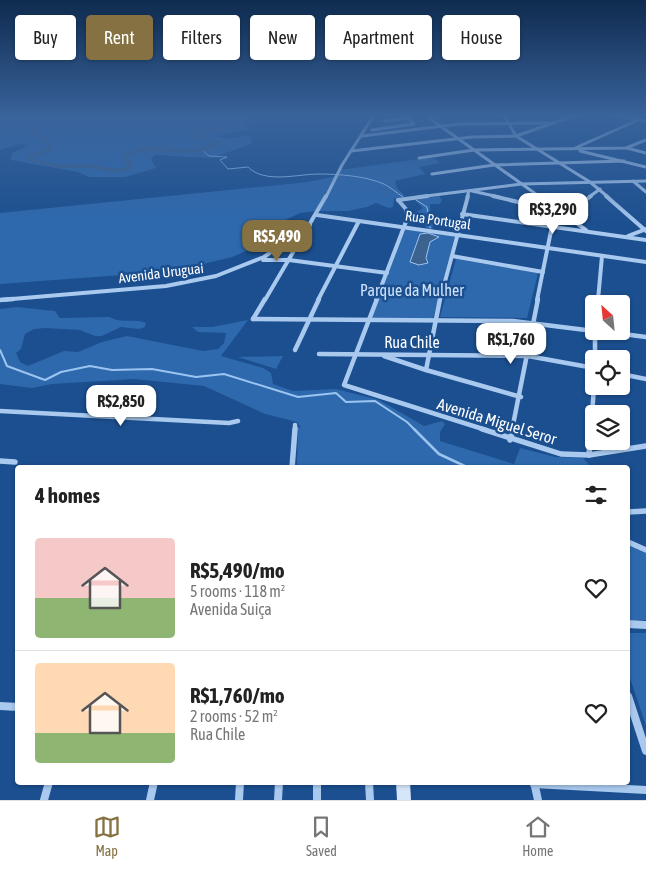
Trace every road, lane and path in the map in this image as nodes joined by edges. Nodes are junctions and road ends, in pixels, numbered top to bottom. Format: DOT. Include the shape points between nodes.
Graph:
graph roads {
  1 [pos="350,152"];
  2 [pos="458,152"];
  3 [pos="477,152"];
  4 [pos="543,152"];
  5 [pos="586,152"];
  6 [pos="420,158"];
  7 [pos="624,161"];
  8 [pos="561,163"];
  9 [pos="494,164"];
  10 [pos="646,167"];
  11 [pos="432,174"];
  12 [pos="633,181"];
  13 [pos="646,181"];
  14 [pos="590,182"];
  15 [pos="521,184"];
  16 [pos="600,189"];
  17 [pos="469,190"];
  18 [pos="646,192"];
  19 [pos="559,211"];
  20 [pos="462,214"];
  21 [pos="316,215"];
  22 [pos="565,215"];
  23 [pos="360,221"];
  24 [pos="310,226"];
  25 [pos="404,226"];
  26 [pos="552,226"];
  27 [pos="586,230"];
  28 [pos="646,230"];
  29 [pos="456,234"];
  30 [pos="628,236"];
  31 [pos="646,240"];
  32 [pos="547,247"];
  33 [pos="452,256"];
  34 [pos="602,256"];
  35 [pos="260,260"];
  36 [pos="289,260"];
  37 [pos="646,262"];
  38 [pos="334,266"];
  39 [pos="542,272"];
  40 [pos="387,273"];
  41 [pos="599,295"];
  42 [pos="0,300"];
  43 [pos="309,319"];
  44 [pos="434,319"];
  45 [pos="367,320"];
  46 [pos="532,322"];
  47 [pos="585,330"];
  48 [pos="630,335"];
  49 [pos="646,337"];
  50 [pos="295,350"];
  51 [pos="319,354"];
  52 [pos="356,354"];
  53 [pos="379,354"];
  54 [pos="430,354"];
  55 [pos="528,356"];
  56 [pos="585,366"];
  57 [pos="426,370"];
  58 [pos="630,376"];
  59 [pos="646,379"];
  60 [pos="593,395"];
  61 [pos="521,397"];
  62 [pos="0,411"];
  63 [pos="238,421"];
  64 [pos="294,424"];
  65 [pos="510,440"];
  66 [pos="646,446"];
  67 [pos="589,455"];
  68 [pos="0,461"];
  69 [pos="15,462"];
  70 [pos="292,465"];
  71 [pos="646,511"];
  72 [pos="630,512"];
  73 [pos="630,543"];
  74 [pos="646,550"];
  75 [pos="630,624"];
  76 [pos="646,625"];
  77 [pos="630,702"];
  78 [pos="0,706"];
  79 [pos="15,707"];
  80 [pos="646,751"];
  81 [pos="48,785"];
  82 [pos="153,785"];
  83 [pos="240,785"];
  84 [pos="278,785"];
  85 [pos="317,785"];
  86 [pos="369,785"];
  87 [pos="402,785"];
  88 [pos="534,785"];
  89 [pos="566,785"];
  90 [pos="646,790"];
  91 [pos="44,800"];
  92 [pos="150,800"];
  93 [pos="239,800"];
  94 [pos="278,800"];
  95 [pos="317,800"];
  96 [pos="370,800"];
  97 [pos="404,800"];
  98 [pos="538,800"];
  1 -- 21 [label="street"];
  2 -- 6 [label="street"];
  3 -- 9 [label="street"];
  4 -- 8 [label="street"];
  5 -- 7 [label="street"];
  7 -- 8 [label="street"];
  7 -- 10 [label="street"];
  8 -- 9 [label="street"];
  8 -- 14 [label="street"];
  9 -- 11 [label="street"];
  9 -- 15 [label="street"];
  12 -- 13 [label="street"];
  12 -- 14 [label="street"];
  12 -- 18 [label="street"];
  14 -- 15 [label="street"];
  14 -- 16 [label="street"];
  15 -- 17 [label="street"];
  15 -- 19 [label="street"];
  16 -- 22 [label="street"];
  16 -- 28 [label="street"];
  17 -- 19 [label="street"];
  17 -- 20 [label="street"];
  17 -- 25 [label="street" via="398,200 408,214"];
  19 -- 22 [label="street"];
  20 -- 26 [label="street"];
  20 -- 29 [label="street"];
  21 -- 23 [label="street, Rua Portugal"];
  21 -- 24 [label="street"];
  22 -- 26 [label="street"];
  22 -- 27 [label="street"];
  23 -- 25 [label="street, Rua Portugal"];
  23 -- 38 [label="street"];
  24 -- 35 [label="street, Avenida Uruguai"];
  24 -- 36 [label="street"];
  25 -- 29 [label="street, Rua Portugal"];
  25 -- 40 [label="street"];
  26 -- 27 [label="street"];
  26 -- 32 [label="street"];
  27 -- 30 [label="street"];
  28 -- 30 [label="street"];
  29 -- 32 [label="street, Rua Portugal"];
  29 -- 33 [label="street"];
  30 -- 31 [label="street"];
  32 -- 34 [label="street, Rua Portugal"];
  32 -- 39 [label="street"];
  33 -- 39 [label="street"];
  33 -- 44 [label="street"];
  34 -- 37 [label="street, Rua Portugal"];
  34 -- 41 [label="street"];
  35 -- 36 [label="street"];
  35 -- 42 [label="street, Avenida Uruguai" via="183,284"];
  36 -- 38 [label="street"];
  36 -- 43 [label="street" via="253,319"];
  38 -- 40 [label="street"];
  38 -- 43 [label="street"];
  39 -- 46 [label="street"];
  40 -- 45 [label="street"];
  43 -- 45 [label="street"];
  43 -- 50 [label="street"];
  44 -- 45 [label="street"];
  44 -- 46 [label="street"];
  44 -- 54 [label="street"];
  45 -- 52 [label="street"];
  46 -- 47 [label="street"];
  46 -- 55 [label="street"];
  48 -- 49 [label="street"];
  51 -- 52 [label="street, Rua Chile"];
  52 -- 53 [label="street, Rua Chile"];
  52 -- 65 [label="street, Avenida Miguel Seror" via="344,384"];
  53 -- 54 [label="street, Rua Chile"];
  53 -- 57 [label="street"];
  54 -- 55 [label="street, Rua Chile"];
  54 -- 57 [label="street"];
  55 -- 56 [label="street, Rua Chile"];
  55 -- 61 [label="street"];
  57 -- 61 [label="street"];
  58 -- 59 [label="street"];
  60 -- 67 [label="street"];
  61 -- 65 [label="street"];
  62 -- 63 [label="street"];
  64 -- 70 [label="street"];
  65 -- 67 [label="street, Avenida Miguel Seror" via="561,454"];
  66 -- 67 [label="street, Avenida Miguel Seror"];
  68 -- 69 [label="street"];
  71 -- 72 [label="street"];
  73 -- 74 [label="street"];
  75 -- 76 [label="street"];
  77 -- 80 [label="street"];
  78 -- 79 [label="street"];
  81 -- 91 [label="street"];
  82 -- 92 [label="street"];
  83 -- 93 [label="street"];
  84 -- 94 [label="street"];
  85 -- 95 [label="street"];
  86 -- 96 [label="street"];
  87 -- 97 [label="street"];
  88 -- 98 [label="street"];
  89 -- 90 [label="street"];
}
